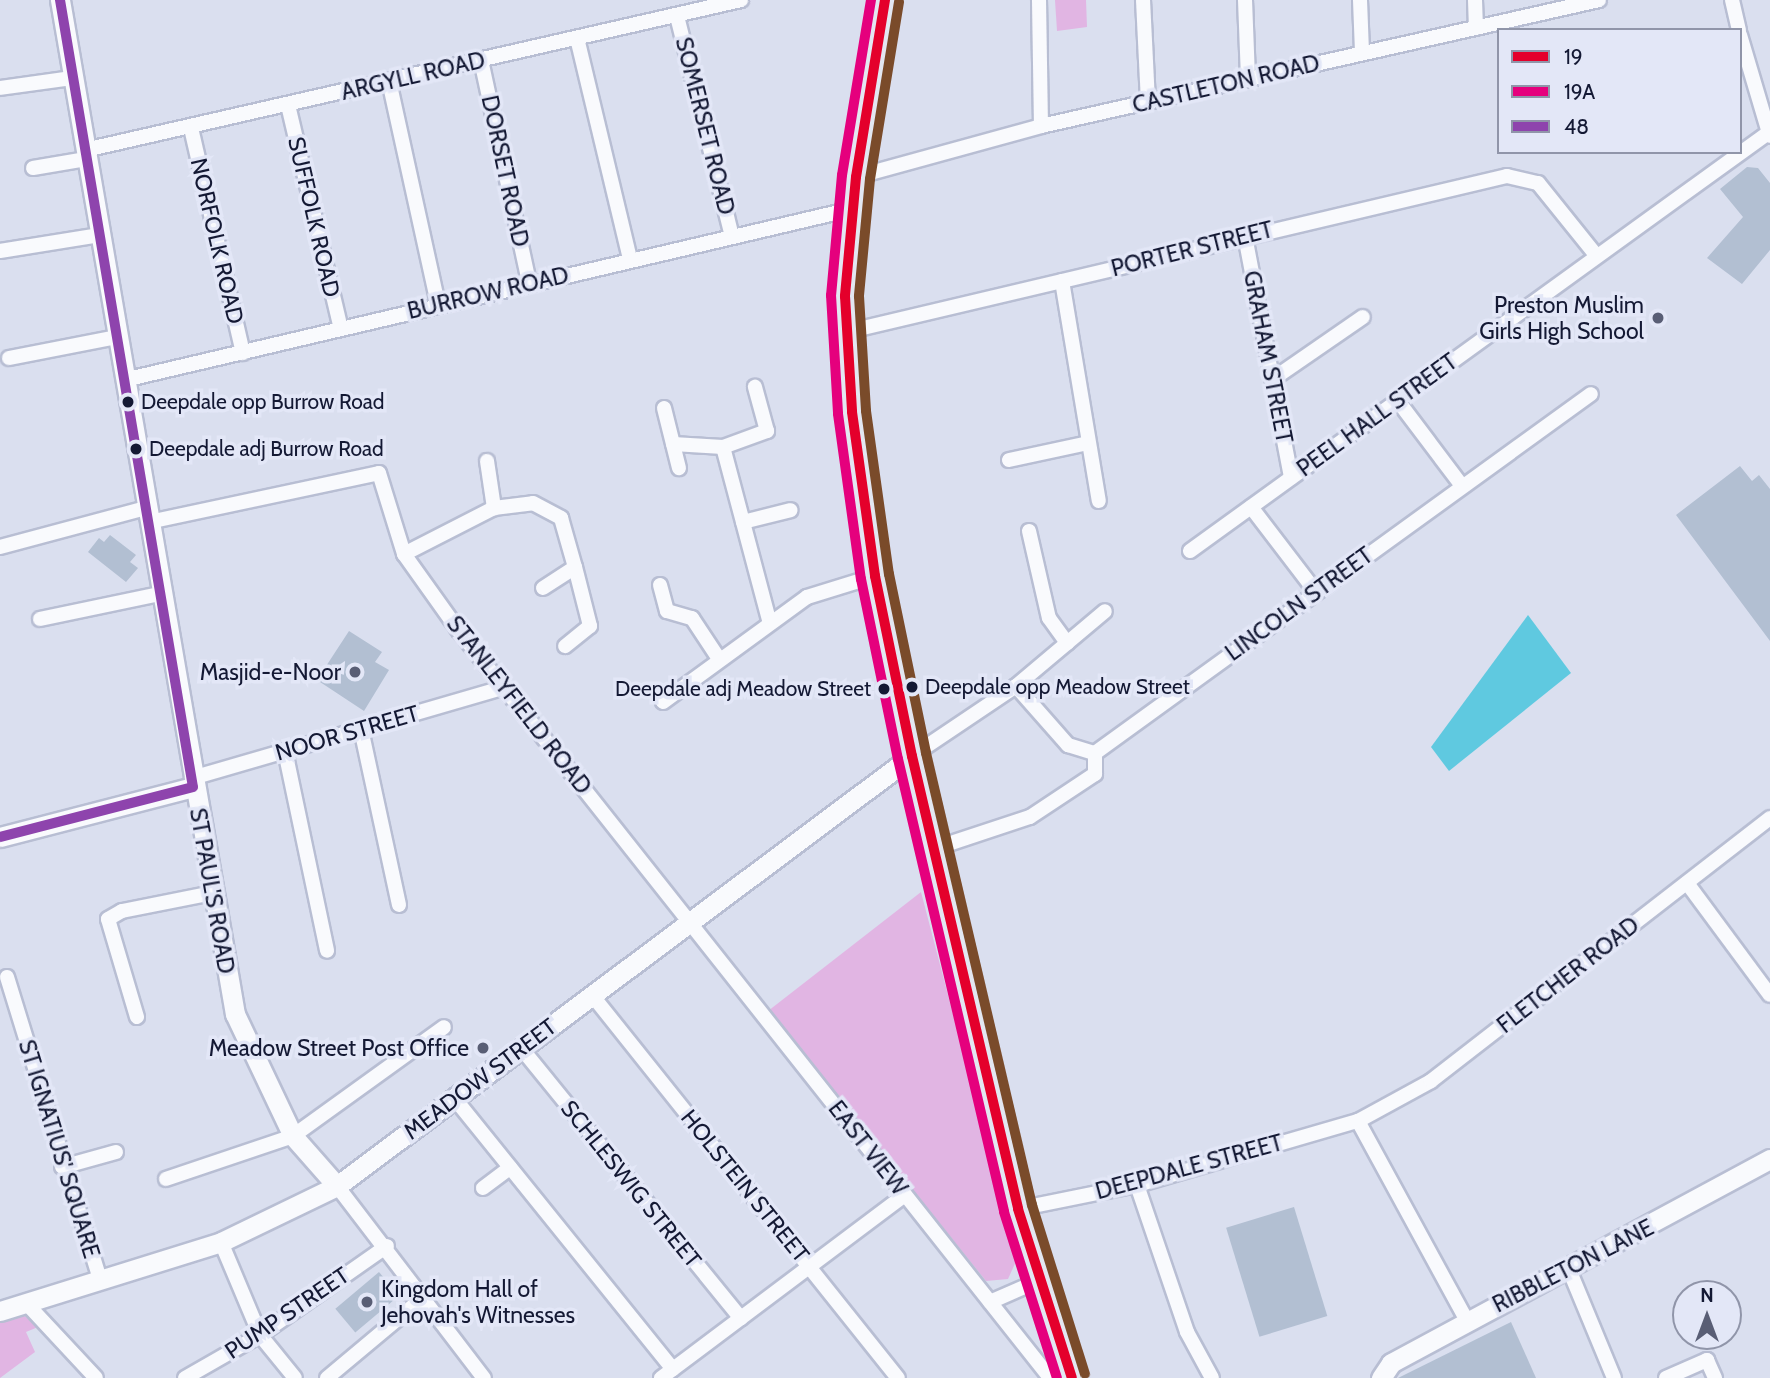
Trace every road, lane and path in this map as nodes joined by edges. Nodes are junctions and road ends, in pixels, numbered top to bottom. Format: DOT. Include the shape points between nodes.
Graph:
graph roads {
  1 [pos="60,0"];
  2 [pos="741,0"];
  3 [pos="884,0"];
  4 [pos="1039,0"];
  5 [pos="1143,0"];
  6 [pos="1245,0"];
  7 [pos="1360,0"];
  8 [pos="1475,0"];
  9 [pos="1599,0"];
  10 [pos="1732,0"];
  11 [pos="677,16"];
  12 [pos="1476,28"];
  13 [pos="1739,28"];
  14 [pos="577,38"];
  15 [pos="1742,41"];
  16 [pos="1362,53"];
  17 [pos="481,60"];
  18 [pos="72,78"];
  19 [pos="1248,79"];
  20 [pos="389,81"];
  21 [pos="0,88"];
  22 [pos="1148,102"];
  23 [pos="288,105"];
  24 [pos="1041,126"];
  25 [pos="191,128"];
  26 [pos="1769,134"];
  27 [pos="1742,153"];
  28 [pos="1740,154"];
  29 [pos="86,155"];
  30 [pos="33,168"];
  31 [pos="856,177"];
  32 [pos="851,215"];
  33 [pos="100,235"];
  34 [pos="732,236"];
  35 [pos="1245,236"];
  36 [pos="0,251"];
  37 [pos="1595,254"];
  38 [pos="630,259"];
  39 [pos="1062,281"];
  40 [pos="529,282"];
  41 [pos="438,303"];
  42 [pos="1363,317"];
  43 [pos="341,329"];
  44 [pos="846,332"];
  45 [pos="117,337"];
  46 [pos="243,353"];
  47 [pos="9,358"];
  48 [pos="1273,379"];
  49 [pos="755,387"];
  50 [pos="126,389"];
  51 [pos="1591,394"];
  52 [pos="1398,401"];
  53 [pos="664,408"];
  54 [pos="1088,443"];
  55 [pos="673,444"];
  56 [pos="723,447"];
  57 [pos="1009,460"];
  58 [pos="487,461"];
  59 [pos="679,468"];
  60 [pos="1291,478"];
  61 [pos="1462,486"];
  62 [pos="1099,501"];
  63 [pos="1251,507"];
  64 [pos="494,508"];
  65 [pos="792,510"];
  66 [pos="148,515"];
  67 [pos="743,522"];
  68 [pos="1029,531"];
  69 [pos="0,547"];
  70 [pos="1190,551"];
  71 [pos="404,554"];
  72 [pos="575,567"];
  73 [pos="875,576"];
  74 [pos="660,585"];
  75 [pos="543,588"];
  76 [pos="1316,592"];
  77 [pos="160,594"];
  78 [pos="1105,611"];
  79 [pos="40,619"];
  80 [pos="769,620"];
  81 [pos="1067,643"];
  82 [pos="565,646"];
  83 [pos="719,659"];
  84 [pos="1016,686"];
  85 [pos="502,688"];
  86 [pos="663,702"];
  87 [pos="361,729"];
  88 [pos="285,751"];
  89 [pos="1095,753"];
  90 [pos="912,756"];
  91 [pos="193,783"];
  92 [pos="1770,818"];
  93 [pos="0,837"];
  94 [pos="936,848"];
  95 [pos="1687,883"];
  96 [pos="213,893"];
  97 [pos="399,905"];
  98 [pos="689,922"];
  99 [pos="327,951"];
  100 [pos="7,977"];
  101 [pos="592,995"];
  102 [pos="1770,995"];
  103 [pos="137,1017"];
  104 [pos="444,1027"];
  105 [pos="522,1049"];
  106 [pos="455,1099"];
  107 [pos="1358,1121"];
  108 [pos="293,1136"];
  109 [pos="116,1152"];
  110 [pos="1770,1160"];
  111 [pos="62,1167"];
  112 [pos="510,1168"];
  113 [pos="166,1179"];
  114 [pos="1137,1185"];
  115 [pos="337,1186"];
  116 [pos="484,1188"];
  117 [pos="905,1195"];
  118 [pos="1018,1209"];
  119 [pos="221,1242"];
  120 [pos="387,1246"];
  121 [pos="810,1266"];
  122 [pos="1568,1268"];
  123 [pos="100,1280"];
  124 [pos="1038,1282"];
  125 [pos="424,1297"];
  126 [pos="990,1301"];
  127 [pos="27,1304"];
  128 [pos="0,1311"];
  129 [pos="741,1318"];
  130 [pos="1467,1321"];
  131 [pos="260,1335"];
  132 [pos="667,1374"];
  133 [pos="1047,1374"];
  134 [pos="96,1378"];
  135 [pos="185,1378"];
  136 [pos="295,1378"];
  137 [pos="327,1378"];
  138 [pos="483,1378"];
  139 [pos="898,1378"];
  140 [pos="1072,1378"];
  141 [pos="1212,1378"];
  142 [pos="1381,1378"];
  143 [pos="1614,1378"];
  144 [pos="1666,1378"];
  145 [pos="1715,1378"];
  1 -- 18 [label="street, ST PAUL'S ROAD"];
  2 -- 11 [label="street, ARGYLL ROAD"];
  3 -- 31 [label="main road"];
  4 -- 24 [label="street"];
  5 -- 22 [label="street"];
  6 -- 19 [label="street"];
  7 -- 16 [label="street"];
  8 -- 12 [label="street"];
  9 -- 12 [label="street, CASTLETON ROAD"];
  10 -- 13 [label="street"];
  11 -- 14 [label="street, ARGYLL ROAD"];
  11 -- 34 [label="street, SOMERSET ROAD"];
  12 -- 16 [label="street, CASTLETON ROAD"];
  14 -- 17 [label="street, ARGYLL ROAD"];
  14 -- 38 [label="street"];
  15 -- 26 [label="street"];
  16 -- 19 [label="street, CASTLETON ROAD"];
  17 -- 20 [label="street, ARGYLL ROAD"];
  17 -- 40 [label="street, DORSET ROAD"];
  18 -- 21 [label="street"];
  18 -- 29 [label="street, ST PAUL'S ROAD"];
  19 -- 22 [label="street, CASTLETON ROAD"];
  20 -- 23 [label="street, ARGYLL ROAD"];
  20 -- 41 [label="street"];
  22 -- 24 [label="street, CASTLETON ROAD"];
  23 -- 25 [label="street, ARGYLL ROAD"];
  23 -- 43 [label="street, SUFFOLK ROAD"];
  24 -- 31 [label="street, CASTLETON ROAD"];
  25 -- 29 [label="street, ARGYLL ROAD"];
  25 -- 46 [label="street, NORFOLK ROAD"];
  26 -- 27 [label="street, PEEL HALL STREET"];
  28 -- 37 [label="street, PEEL HALL STREET"];
  29 -- 30 [label="street, ARGYLL ROAD"];
  29 -- 33 [label="street, ST PAUL'S ROAD"];
  31 -- 32 [label="main road"];
  32 -- 34 [label="street, BURROW ROAD"];
  32 -- 44 [label="main road"];
  33 -- 36 [label="street"];
  33 -- 45 [label="street, ST PAUL'S ROAD"];
  34 -- 38 [label="street, BURROW ROAD"];
  35 -- 37 [label="street, PORTER STREET" via="1507,176 1538,183"];
  35 -- 39 [label="street, PORTER STREET"];
  35 -- 48 [label="street, GRAHAM STREET"];
  37 -- 52 [label="street, PEEL HALL STREET"];
  38 -- 40 [label="street, BURROW ROAD"];
  39 -- 44 [label="street, PORTER STREET"];
  39 -- 54 [label="street"];
  40 -- 41 [label="street, BURROW ROAD"];
  41 -- 43 [label="street, BURROW ROAD"];
  42 -- 48 [label="street"];
  43 -- 46 [label="street, BURROW ROAD"];
  44 -- 73 [label="main road"];
  45 -- 47 [label="street"];
  45 -- 50 [label="street, ST PAUL'S ROAD"];
  46 -- 50 [label="street, BURROW ROAD"];
  48 -- 60 [label="street, GRAHAM STREET"];
  49 -- 56 [label="street" via="767,431"];
  50 -- 66 [label="street, ST PAUL'S ROAD"];
  51 -- 61 [label="street, LINCOLN STREET"];
  52 -- 60 [label="street, PEEL HALL STREET"];
  52 -- 61 [label="street"];
  53 -- 55 [label="street"];
  54 -- 57 [label="street"];
  54 -- 62 [label="street"];
  55 -- 56 [label="street"];
  55 -- 59 [label="street"];
  56 -- 67 [label="street"];
  58 -- 64 [label="street"];
  60 -- 63 [label="street, PEEL HALL STREET"];
  61 -- 76 [label="street, LINCOLN STREET"];
  63 -- 70 [label="street, PEEL HALL STREET"];
  63 -- 76 [label="street"];
  64 -- 71 [label="street"];
  64 -- 72 [label="street" via="533,503 561,518"];
  65 -- 67 [label="street"];
  66 -- 69 [label="street"];
  66 -- 71 [label="street, STANLEYFIELD ROAD" via="379,472"];
  66 -- 77 [label="street, ST PAUL'S ROAD"];
  67 -- 80 [label="street"];
  68 -- 81 [label="street" via="1049,618"];
  71 -- 85 [label="street, STANLEYFIELD ROAD"];
  72 -- 75 [label="street"];
  72 -- 82 [label="street" via="590,626"];
  73 -- 80 [label="street" via="807,597"];
  73 -- 90 [label="main road"];
  74 -- 83 [label="street" via="667,611 692,618"];
  76 -- 89 [label="street, LINCOLN STREET"];
  77 -- 79 [label="street"];
  77 -- 91 [label="street, ST PAUL'S ROAD"];
  78 -- 81 [label="street"];
  80 -- 83 [label="street"];
  81 -- 84 [label="street"];
  83 -- 86 [label="street"];
  84 -- 89 [label="street" via="1068,746"];
  84 -- 90 [label="street"];
  85 -- 87 [label="street, NOOR STREET"];
  85 -- 98 [label="street, STANLEYFIELD ROAD"];
  87 -- 88 [label="street, NOOR STREET"];
  87 -- 97 [label="street"];
  88 -- 91 [label="street, NOOR STREET"];
  88 -- 99 [label="street"];
  89 -- 94 [label="street" via="1095,774 1030,817"];
  90 -- 94 [label="main road"];
  90 -- 98 [label="street, MEADOW STREET"];
  91 -- 93 [label="street"];
  91 -- 96 [label="street, ST PAUL'S ROAD"];
  92 -- 95 [label="street, FLETCHER ROAD"];
  94 -- 118 [label="main road"];
  95 -- 102 [label="street"];
  95 -- 107 [label="street, FLETCHER ROAD" via="1431,1081"];
  96 -- 103 [label="street" via="122,911 108,919"];
  96 -- 108 [label="street, ST PAUL'S ROAD" via="235,1014"];
  98 -- 101 [label="street, MEADOW STREET"];
  98 -- 117 [label="street, EAST VIEW"];
  100 -- 111 [label="street, ST IGNATIUS' SQUARE"];
  101 -- 105 [label="street, MEADOW STREET"];
  101 -- 121 [label="street, HOLSTEIN STREET"];
  104 -- 108 [label="street"];
  105 -- 106 [label="street, MEADOW STREET"];
  105 -- 129 [label="street, SCHLESWIG STREET"];
  106 -- 112 [label="street"];
  106 -- 115 [label="street, MEADOW STREET"];
  107 -- 114 [label="street, DEEPDALE STREET"];
  107 -- 130 [label="street"];
  108 -- 113 [label="street"];
  108 -- 115 [label="street, ST PAUL'S ROAD"];
  109 -- 111 [label="street"];
  110 -- 122 [label="street, RIBBLETON LANE"];
  111 -- 123 [label="street, ST IGNATIUS' SQUARE"];
  112 -- 116 [label="street"];
  112 -- 132 [label="street" via="650,1342"];
  114 -- 118 [label="street, DEEPDALE STREET"];
  114 -- 141 [label="street" via="1187,1332"];
  115 -- 119 [label="street, MEADOW STREET"];
  115 -- 120 [label="street, ST PAUL'S ROAD"];
  117 -- 121 [label="street"];
  117 -- 126 [label="street, EAST VIEW"];
  118 -- 124 [label="main road"];
  119 -- 123 [label="street, MEADOW STREET"];
  119 -- 131 [label="street"];
  120 -- 125 [label="street, ST PAUL'S ROAD"];
  120 -- 131 [label="street, PUMP STREET"];
  121 -- 129 [label="street"];
  121 -- 139 [label="street, HOLSTEIN STREET"];
  122 -- 130 [label="street, RIBBLETON LANE"];
  122 -- 143 [label="street"];
  123 -- 127 [label="street, MEADOW STREET"];
  124 -- 126 [label="street"];
  124 -- 140 [label="main road"];
  125 -- 137 [label="street"];
  125 -- 138 [label="street, ST PAUL'S ROAD"];
  126 -- 133 [label="street, EAST VIEW"];
  127 -- 128 [label="street, MEADOW STREET"];
  127 -- 134 [label="street"];
  129 -- 132 [label="street"];
  130 -- 142 [label="street, RIBBLETON LANE" via="1391,1363"];
  131 -- 135 [label="street, PUMP STREET"];
  131 -- 136 [label="street"];
  144 -- 145 [label="street" via="1707,1360"];
}
